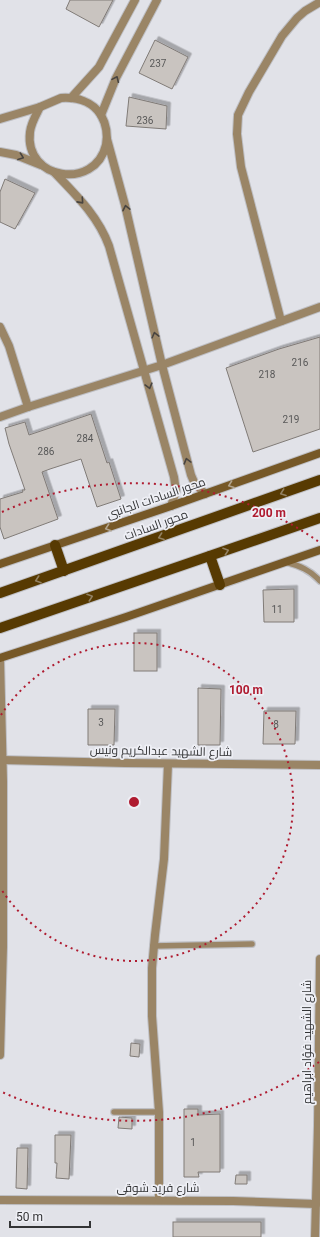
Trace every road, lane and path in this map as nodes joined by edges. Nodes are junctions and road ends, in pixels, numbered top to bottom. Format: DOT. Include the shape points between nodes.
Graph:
graph roads {
  1 [pos="135,0"];
  2 [pos="157,0"];
  3 [pos="320,2"];
  4 [pos="71,98"];
  5 [pos="40,107"];
  6 [pos="101,115"];
  7 [pos="0,119"];
  8 [pos="107,139"];
  9 [pos="0,152"];
  10 [pos="41,165"];
  11 [pos="54,172"];
  12 [pos="320,307"];
  13 [pos="281,321"];
  14 [pos="0,327"];
  15 [pos="162,365"];
  16 [pos="145,370"];
  17 [pos="28,407"];
  18 [pos="0,417"];
  19 [pos="320,453"];
  20 [pos="320,480"];
  21 [pos="205,494"];
  22 [pos="171,506"];
  23 [pos="320,518"];
  24 [pos="55,545"];
  25 [pos="320,550"];
  26 [pos="210,556"];
  27 [pos="286,562"];
  28 [pos="0,564"];
  29 [pos="64,571"];
  30 [pos="320,581"];
  31 [pos="220,585"];
  32 [pos="0,593"];
  33 [pos="0,628"];
  34 [pos="0,658"];
  35 [pos="2,760"];
  36 [pos="168,764"];
  37 [pos="320,765"];
  38 [pos="252,944"];
  39 [pos="153,946"];
  40 [pos="320,959"];
  41 [pos="0,1055"];
  42 [pos="114,1112"];
  43 [pos="159,1112"];
  44 [pos="319,1128"];
  45 [pos="0,1200"];
  46 [pos="159,1200"];
  47 [pos="316,1204"];
  48 [pos="315,1237"];
  1 -- 4 [label="street" via="100,67"];
  6 -- 2 [label="street, one-way" via="116,78"];
  3 -- 13 [label="street" via="301,14 282,36 238,115 237,134 241,167"];
  4 -- 5 [label="street" via="61,98"];
  4 -- 6 [label="street" via="88,103"];
  5 -- 7 [label="street"];
  5 -- 10 [label="street" via="32,123 30,144"];
  6 -- 8 [label="street"];
  8 -- 11 [label="street" via="104,150 92,167 72,175"];
  15 -- 8 [label="street, one-way"];
  9 -- 10 [label="street, one-way"];
  10 -- 11 [label="street"];
  11 -- 16 [label="street, one-way" via="90,212 104,234"];
  12 -- 13 [label="street"];
  13 -- 15 [label="street"];
  14 -- 17 [label="street" via="9,346"];
  15 -- 16 [label="street"];
  21 -- 15 [label="street, one-way" via="191,475"];
  16 -- 17 [label="street"];
  16 -- 22 [label="street, one-way" via="176,484"];
  17 -- 18 [label="street"];
  19 -- 21 [label="street, محور السادات الجانبى, one-way"];
  20 -- 29 [label="main road, محور السادات, one-way"];
  21 -- 22 [label="street, محور السادات الجانبى"];
  22 -- 24 [label="street, محور السادات الجانبى, one-way"];
  26 -- 23 [label="main road, one-way"];
  24 -- 28 [label="street, محور السادات الجانبى"];
  24 -- 29 [label="main road"];
  25 -- 27 [label="street"];
  26 -- 31 [label="main road"];
  33 -- 26 [label="main road, one-way"];
  27 -- 30 [label="lane" via="309,571"];
  27 -- 31 [label="street"];
  29 -- 32 [label="main road, محور السادات, one-way"];
  31 -- 34 [label="street"];
  34 -- 35 [label="street"];
  35 -- 36 [label="street, شارع الشهيد عبدالكريم ونيس"];
  35 -- 41 [label="street" via="3,947"];
  36 -- 37 [label="street, شارع الشهيد عبدالكريم ونيس"];
  36 -- 39 [label="street" via="164,859"];
  38 -- 39 [label="lane"];
  39 -- 43 [label="street" via="152,1016"];
  40 -- 44 [label="street, شارع الشهيد فؤاد ابراهيم"];
  42 -- 43 [label="lane"];
  43 -- 46 [label="street"];
  44 -- 47 [label="street, شارع الشهيد فؤاد ابراهيم"];
  45 -- 46 [label="street, شارع فريد شوقى"];
  46 -- 47 [label="street, شارع فريد شوقى"];
  47 -- 48 [label="street, شارع الشهيد فؤاد ابراهيم"];
}
